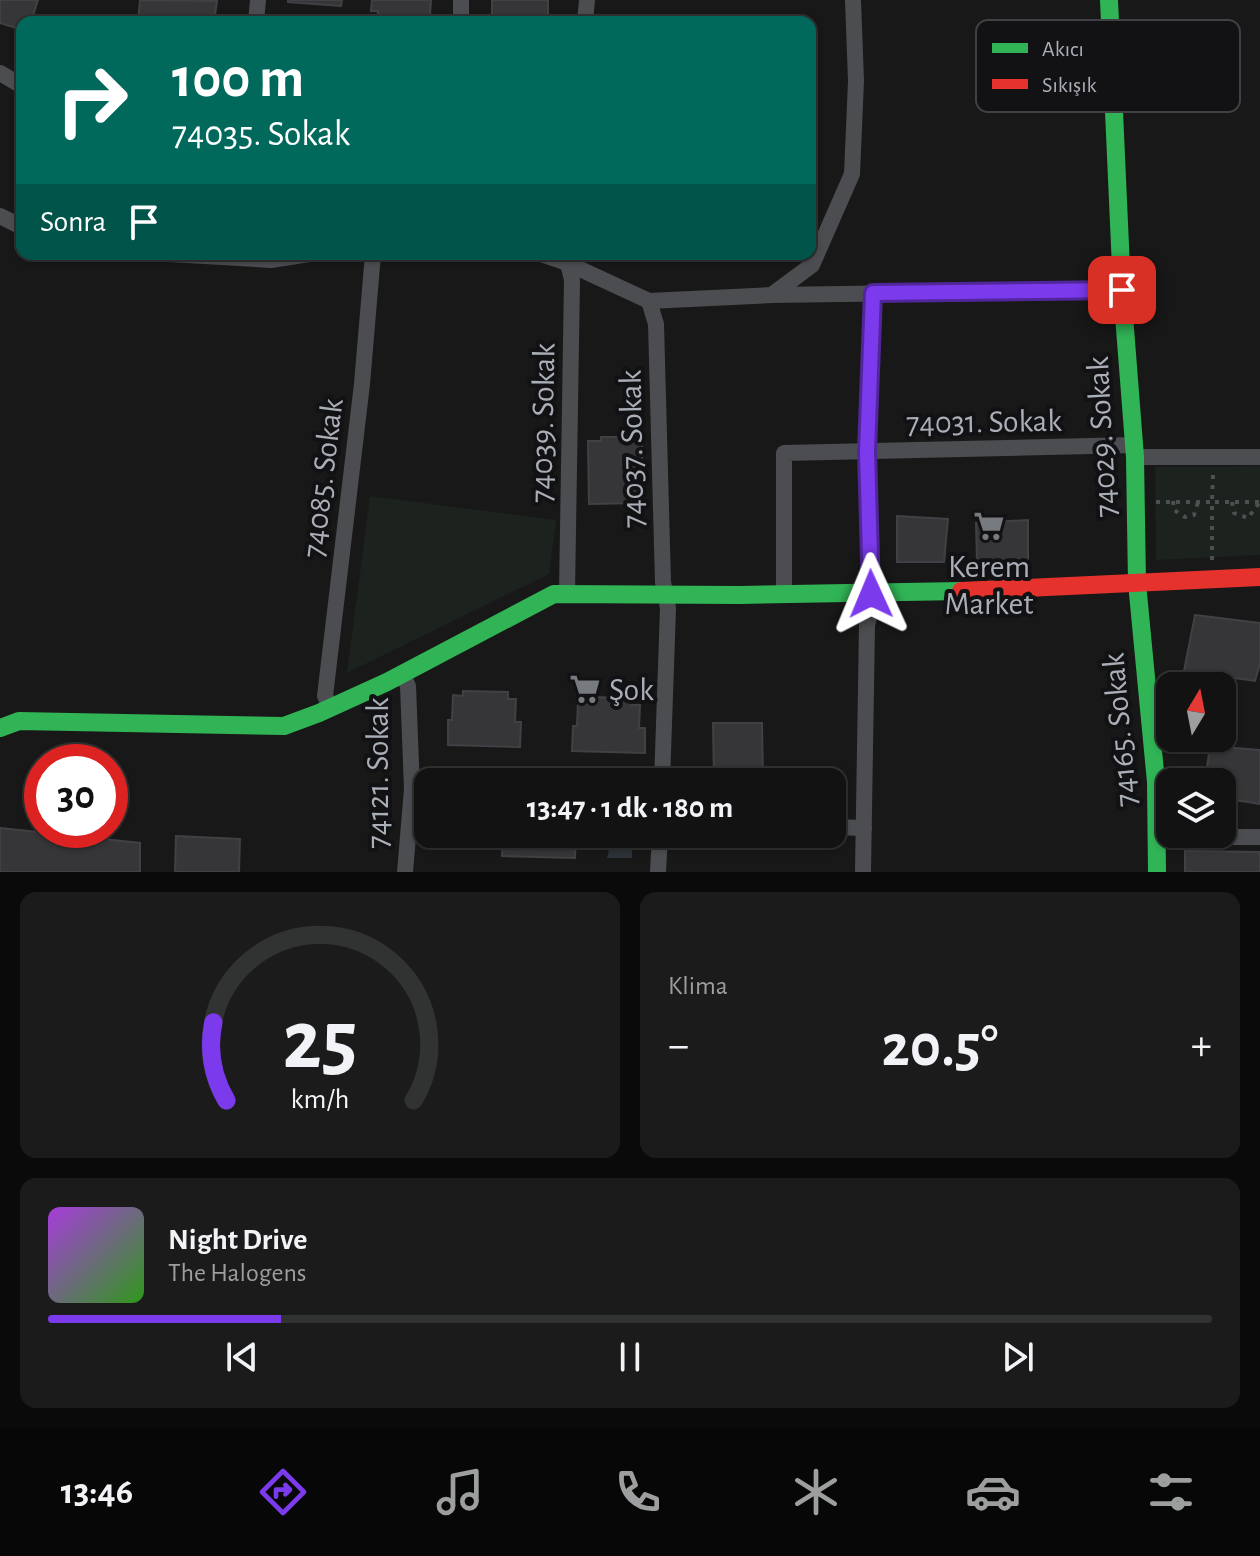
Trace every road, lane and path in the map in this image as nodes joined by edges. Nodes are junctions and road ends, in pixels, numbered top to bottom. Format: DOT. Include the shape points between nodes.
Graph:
graph roads {
  1 [pos="853,0"];
  2 [pos="1109,0"];
  3 [pos="1110,20"];
  4 [pos="1114,112"];
  5 [pos="816,256"];
  6 [pos="372,260"];
  7 [pos="567,260"];
  8 [pos="570,260"];
  9 [pos="814,260"];
  10 [pos="1122,290"];
  11 [pos="873,293"];
  12 [pos="772,295"];
  13 [pos="649,301"];
  14 [pos="867,451"];
  15 [pos="1135,451"];
  16 [pos="1212,457"];
  17 [pos="1260,457"];
  18 [pos="1173,501"];
  19 [pos="1156,502"];
  20 [pos="1198,502"];
  21 [pos="1212,502"];
  22 [pos="1232,502"];
  23 [pos="1260,502"];
  24 [pos="1212,564"];
  25 [pos="1260,577"];
  26 [pos="1137,583"];
  27 [pos="567,593"];
  28 [pos="784,594"];
  29 [pos="871,594"];
  30 [pos="665,596"];
  31 [pos="402,674"];
  32 [pos="331,708"];
  33 [pos="0,728"];
  34 [pos="662,768"];
  35 [pos="1156,782"];
  36 [pos="846,827"];
  37 [pos="864,828"];
  38 [pos="1236,837"];
  39 [pos="1260,837"];
  40 [pos="659,848"];
  41 [pos="1158,848"];
  42 [pos="405,872"];
  43 [pos="658,872"];
  44 [pos="863,872"];
  45 [pos="1157,872"];
  1 -- 5 [label="street" via="852,174"];
  2 -- 3 [label="street, 74029. Sokak"];
  4 -- 10 [label="street, 74029. Sokak"];
  6 -- 32 [label="street, 74085. Sokak" via="325,696"];
  7 -- 27 [label="street, 74039. Sokak" via="572,280"];
  8 -- 13 [label="street"];
  9 -- 12 [label="street"];
  10 -- 11 [label="street"];
  10 -- 15 [label="street, 74029. Sokak"];
  11 -- 12 [label="street"];
  11 -- 14 [label="street"];
  12 -- 13 [label="street"];
  13 -- 30 [label="street, 74037. Sokak" via="656,324"];
  14 -- 15 [label="street, 74031. Sokak"];
  14 -- 28 [label="street, 74031. Sokak" via="784,453"];
  14 -- 29 [label="street"];
  15 -- 16 [label="street, 74031. Sokak"];
  15 -- 26 [label="street, 74029. Sokak"];
  16 -- 17 [label="street, 74031. Sokak"];
  16 -- 21 [label="path"];
  18 -- 19 [label="path"];
  18 -- 20 [label="path"];
  18 -- 20 [label="path" via="1174,510 1185,517 1194,515"];
  20 -- 21 [label="path"];
  21 -- 22 [label="path"];
  21 -- 24 [label="path"];
  22 -- 23 [label="path"];
  22 -- 23 [label="path" via="1234,513 1248,518"];
  25 -- 26 [label="street"];
  26 -- 29 [label="street"];
  26 -- 35 [label="street, 74165. Sokak"];
  27 -- 30 [label="street"];
  27 -- 31 [label="street" via="554,594"];
  28 -- 29 [label="street"];
  28 -- 30 [label="street"];
  29 -- 37 [label="street"];
  30 -- 34 [label="street, 74037. Sokak"];
  31 -- 32 [label="street"];
  31 -- 42 [label="street, 74121. Sokak" via="408,686 412,789"];
  32 -- 33 [label="street" via="284,726 19,721"];
  36 -- 37 [label="street"];
  37 -- 44 [label="street"];
  38 -- 39 [label="street"];
  40 -- 43 [label="street"];
  41 -- 45 [label="street, 74165. Sokak"];
}
